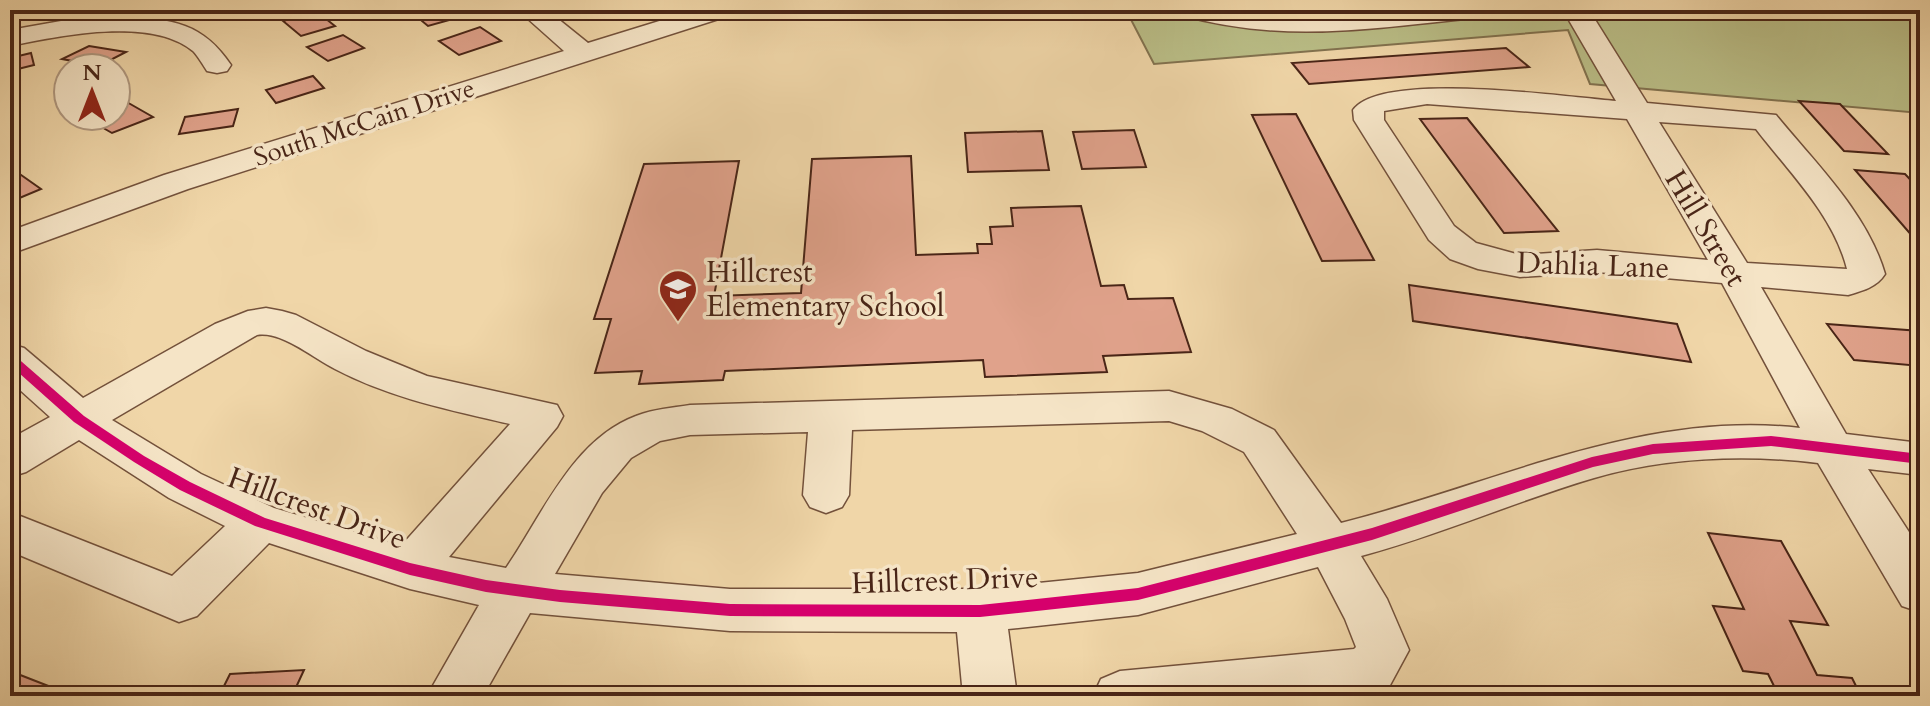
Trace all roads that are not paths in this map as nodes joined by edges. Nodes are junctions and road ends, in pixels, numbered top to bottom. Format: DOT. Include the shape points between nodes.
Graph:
graph roads {
  1 [pos="531,10"];
  2 [pos="722,10"];
  3 [pos="1190,10"];
  4 [pos="1476,10"];
  5 [pos="1573,11"];
  6 [pos="10,38"];
  7 [pos="583,53"];
  8 [pos="217,65"];
  9 [pos="1633,109"];
  10 [pos="10,243"];
  11 [pos="1734,272"];
  12 [pos="10,358"];
  13 [pos="831,416"];
  14 [pos="79,419"];
  15 [pos="1832,448"];
  16 [pos="1920,459"];
  17 [pos="10,460"];
  18 [pos="826,495"];
  19 [pos="260,522"];
  20 [pos="10,531"];
  21 [pos="1330,545"];
  22 [pos="410,569"];
  23 [pos="517,590"];
  24 [pos="1920,591"];
  25 [pos="980,611"];
  26 [pos="454,696"];
  27 [pos="990,696"];
  28 [pos="1120,696"];
  1 -- 7 [label="street"];
  2 -- 7 [label="street, South McCain Drive"];
  3 -- 4 [label="street" via="1269,25"];
  5 -- 9 [label="street, Hill Street"];
  6 -- 8 [label="street" via="108,25 159,28 203,42"];
  7 -- 10 [label="street, South McCain Drive" via="176,182"];
  9 -- 11 [label="street, Hill Street"];
  9 -- 11 [label="street" via="1765,121 1847,228 1865,259 1867,274 1848,283"];
  9 -- 11 [label="street, Dahlia Lane" via="1441,95 1400,98 1368,110 1369,120 1428,217 1463,251 1520,266 1597,261"];
  11 -- 15 [label="street, Hill Street"];
  12 -- 14 [label="street, Hillcrest Drive"];
  13 -- 18 [label="street"];
  13 -- 21 [label="street" via="1169,406 1217,420 1259,441"];
  13 -- 23 [label="street" via="690,420 649,427 615,447 586,481"];
  14 -- 17 [label="street"];
  14 -- 19 [label="street, Hillcrest Drive" via="185,486"];
  14 -- 22 [label="street" via="229,333 266,321 418,388 542,416"];
  15 -- 16 [label="street, Hillcrest Drive"];
  15 -- 21 [label="street, Hillcrest Drive" via="1771,441 1653,449 1592,462"];
  15 -- 24 [label="street, Hill Street"];
  19 -- 20 [label="street" via="179,601"];
  19 -- 22 [label="street, Hillcrest Drive"];
  21 -- 25 [label="street, Hillcrest Drive" via="1138,594"];
  21 -- 28 [label="street" via="1383,650 1370,670"];
  22 -- 23 [label="street, Hillcrest Drive"];
  23 -- 25 [label="street, Hillcrest Drive" via="730,610"];
  23 -- 26 [label="street"];
  25 -- 27 [label="street"];
}
